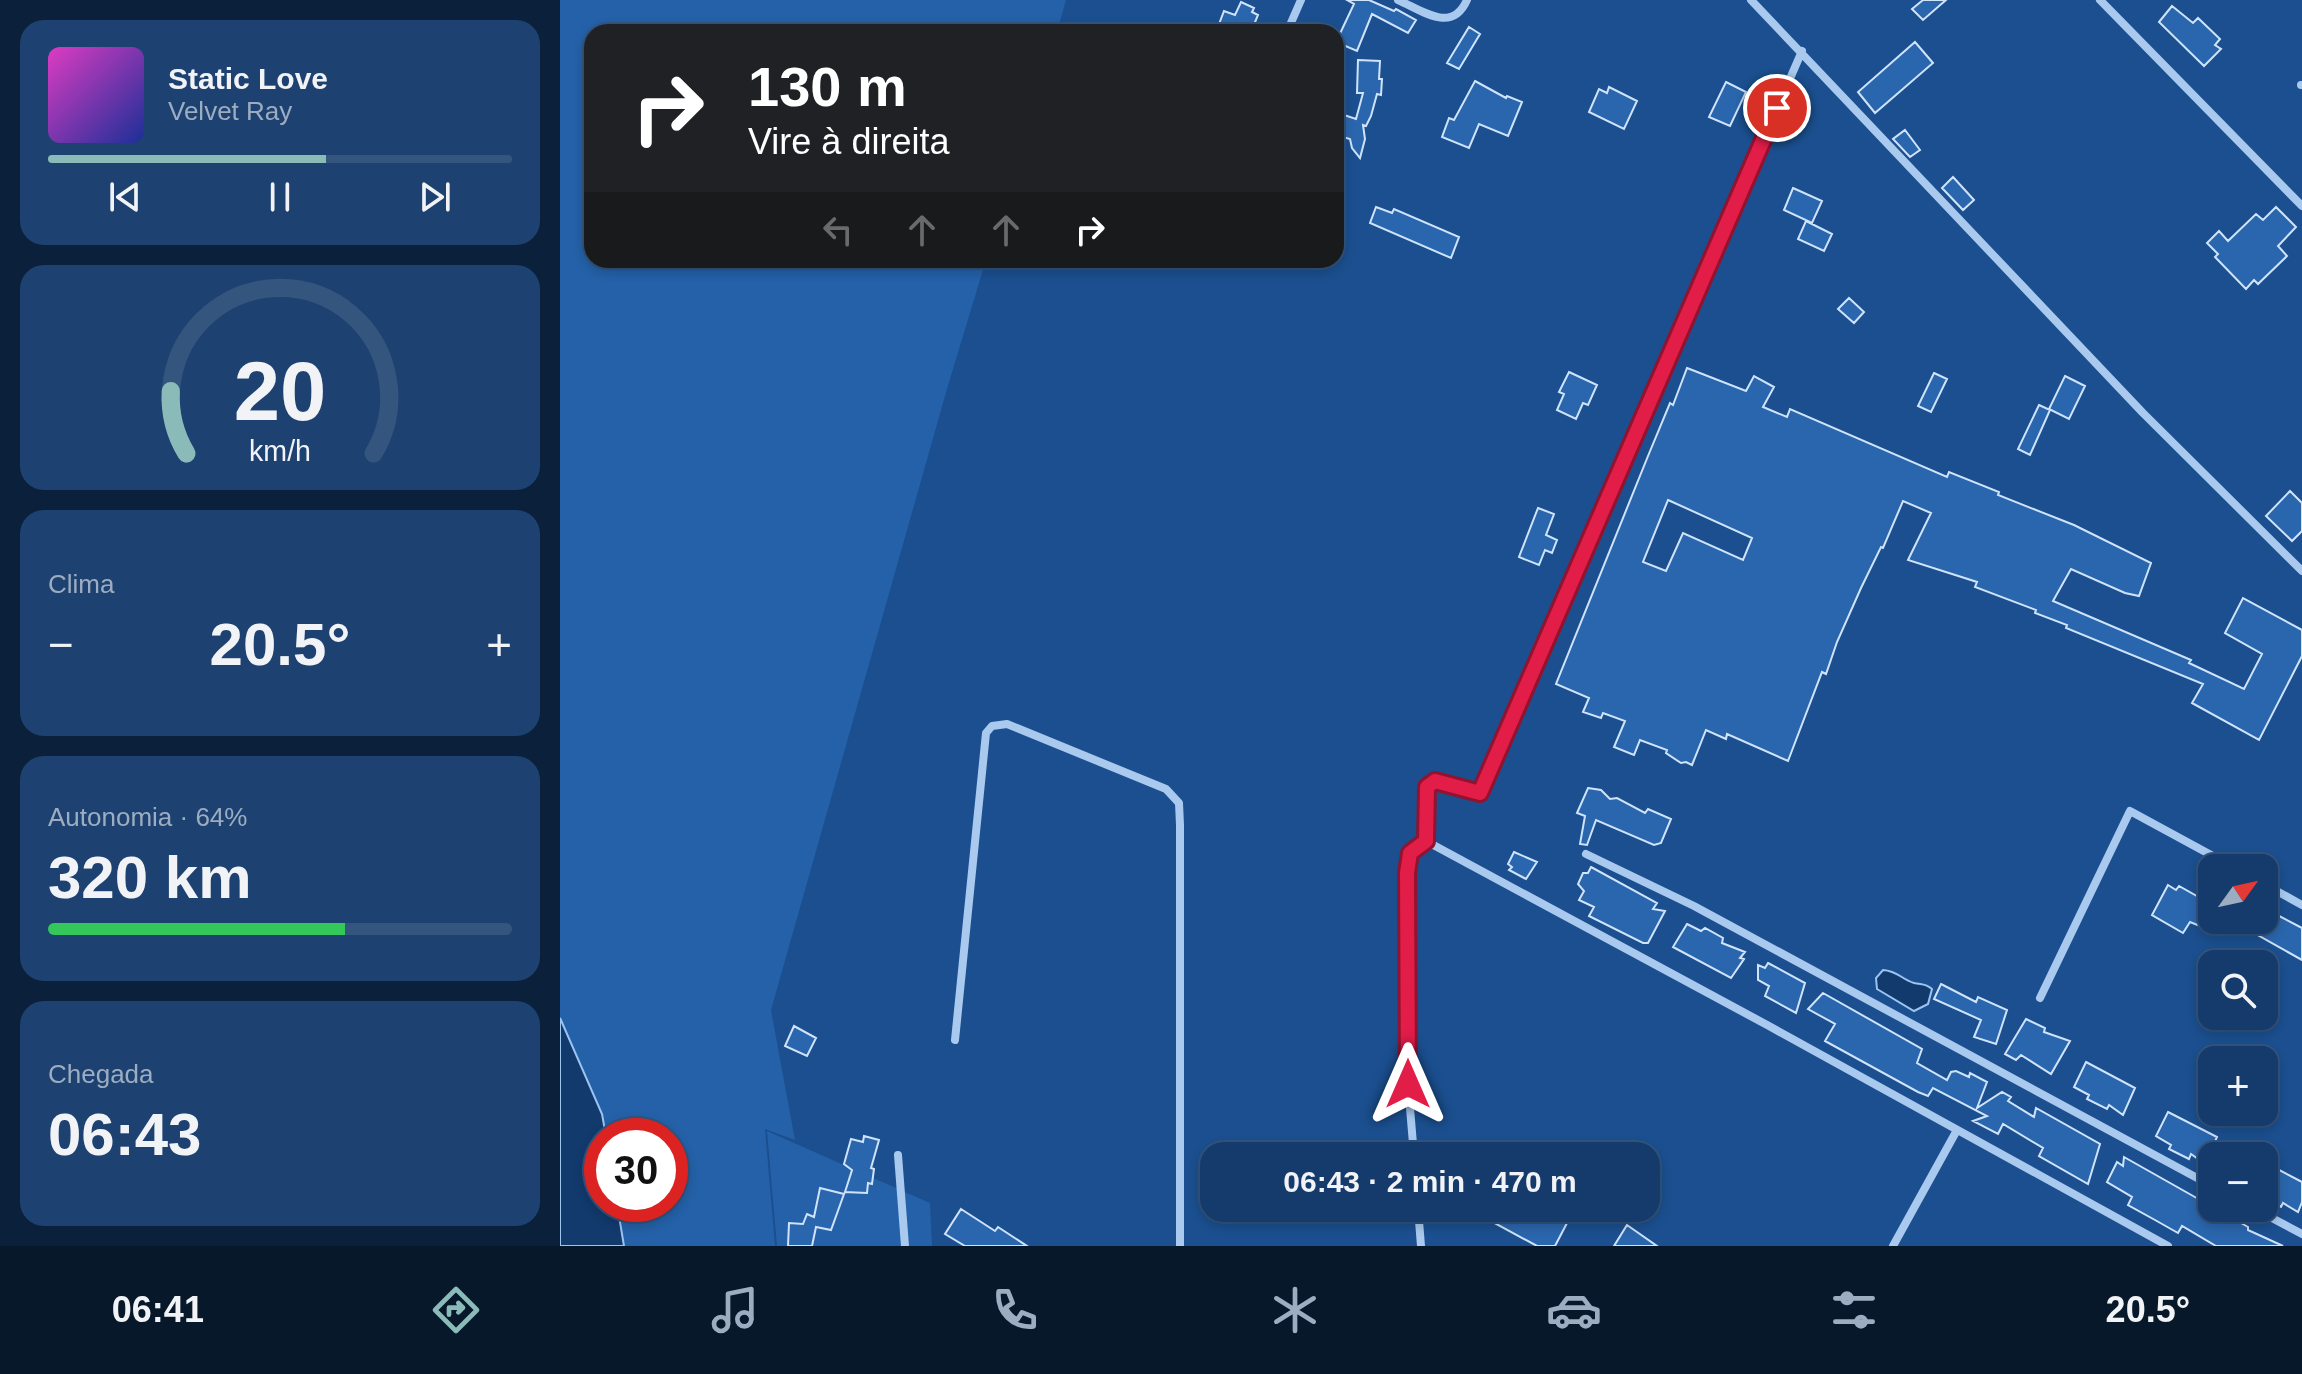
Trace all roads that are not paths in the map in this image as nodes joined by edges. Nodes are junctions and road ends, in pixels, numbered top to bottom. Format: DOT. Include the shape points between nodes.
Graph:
graph roads {
  1 [pos="1301,0"];
  2 [pos="1398,0"];
  3 [pos="1467,0"];
  4 [pos="1751,0"];
  5 [pos="2100,0"];
  6 [pos="1290,24"];
  7 [pos="1802,51"];
  8 [pos="2302,206"];
  9 [pos="2302,571"];
  10 [pos="1426,841"];
  11 [pos="1586,854"];
  12 [pos="2209,854"];
  13 [pos="2278,892"];
  14 [pos="2302,905"];
  15 [pos="2040,998"];
  16 [pos="955,1040"];
  17 [pos="1957,1130"];
  18 [pos="1413,1142"];
  19 [pos="898,1155"];
  20 [pos="2198,1178"];
  21 [pos="2278,1221"];
  22 [pos="1419,1222"];
  23 [pos="2302,1234"];
  24 [pos="905,1246"];
  25 [pos="1180,1246"];
  26 [pos="1421,1246"];
  27 [pos="1893,1246"];
  28 [pos="2168,1246"];
  1 -- 6 [label="street"];
  2 -- 3 [label="street" via="1443,18 1454,17"];
  4 -- 7 [label="street"];
  5 -- 8 [label="street"];
  7 -- 9 [label="street" via="2143,413"];
  7 -- 10 [label="street" via="1480,793 1435,781 1427,787"];
  10 -- 17 [label="street"];
  10 -- 18 [label="street" via="1410,853 1407,873"];
  11 -- 20 [label="street" via="1694,906"];
  12 -- 15 [label="street" via="2130,811"];
  13 -- 14 [label="street"];
  16 -- 25 [label="street" via="986,733 992,726 1007,724 1166,789 1179,803"];
  17 -- 27 [label="street"];
  17 -- 28 [label="street"];
  19 -- 24 [label="street"];
  21 -- 23 [label="street"];
  22 -- 26 [label="street"];
}
